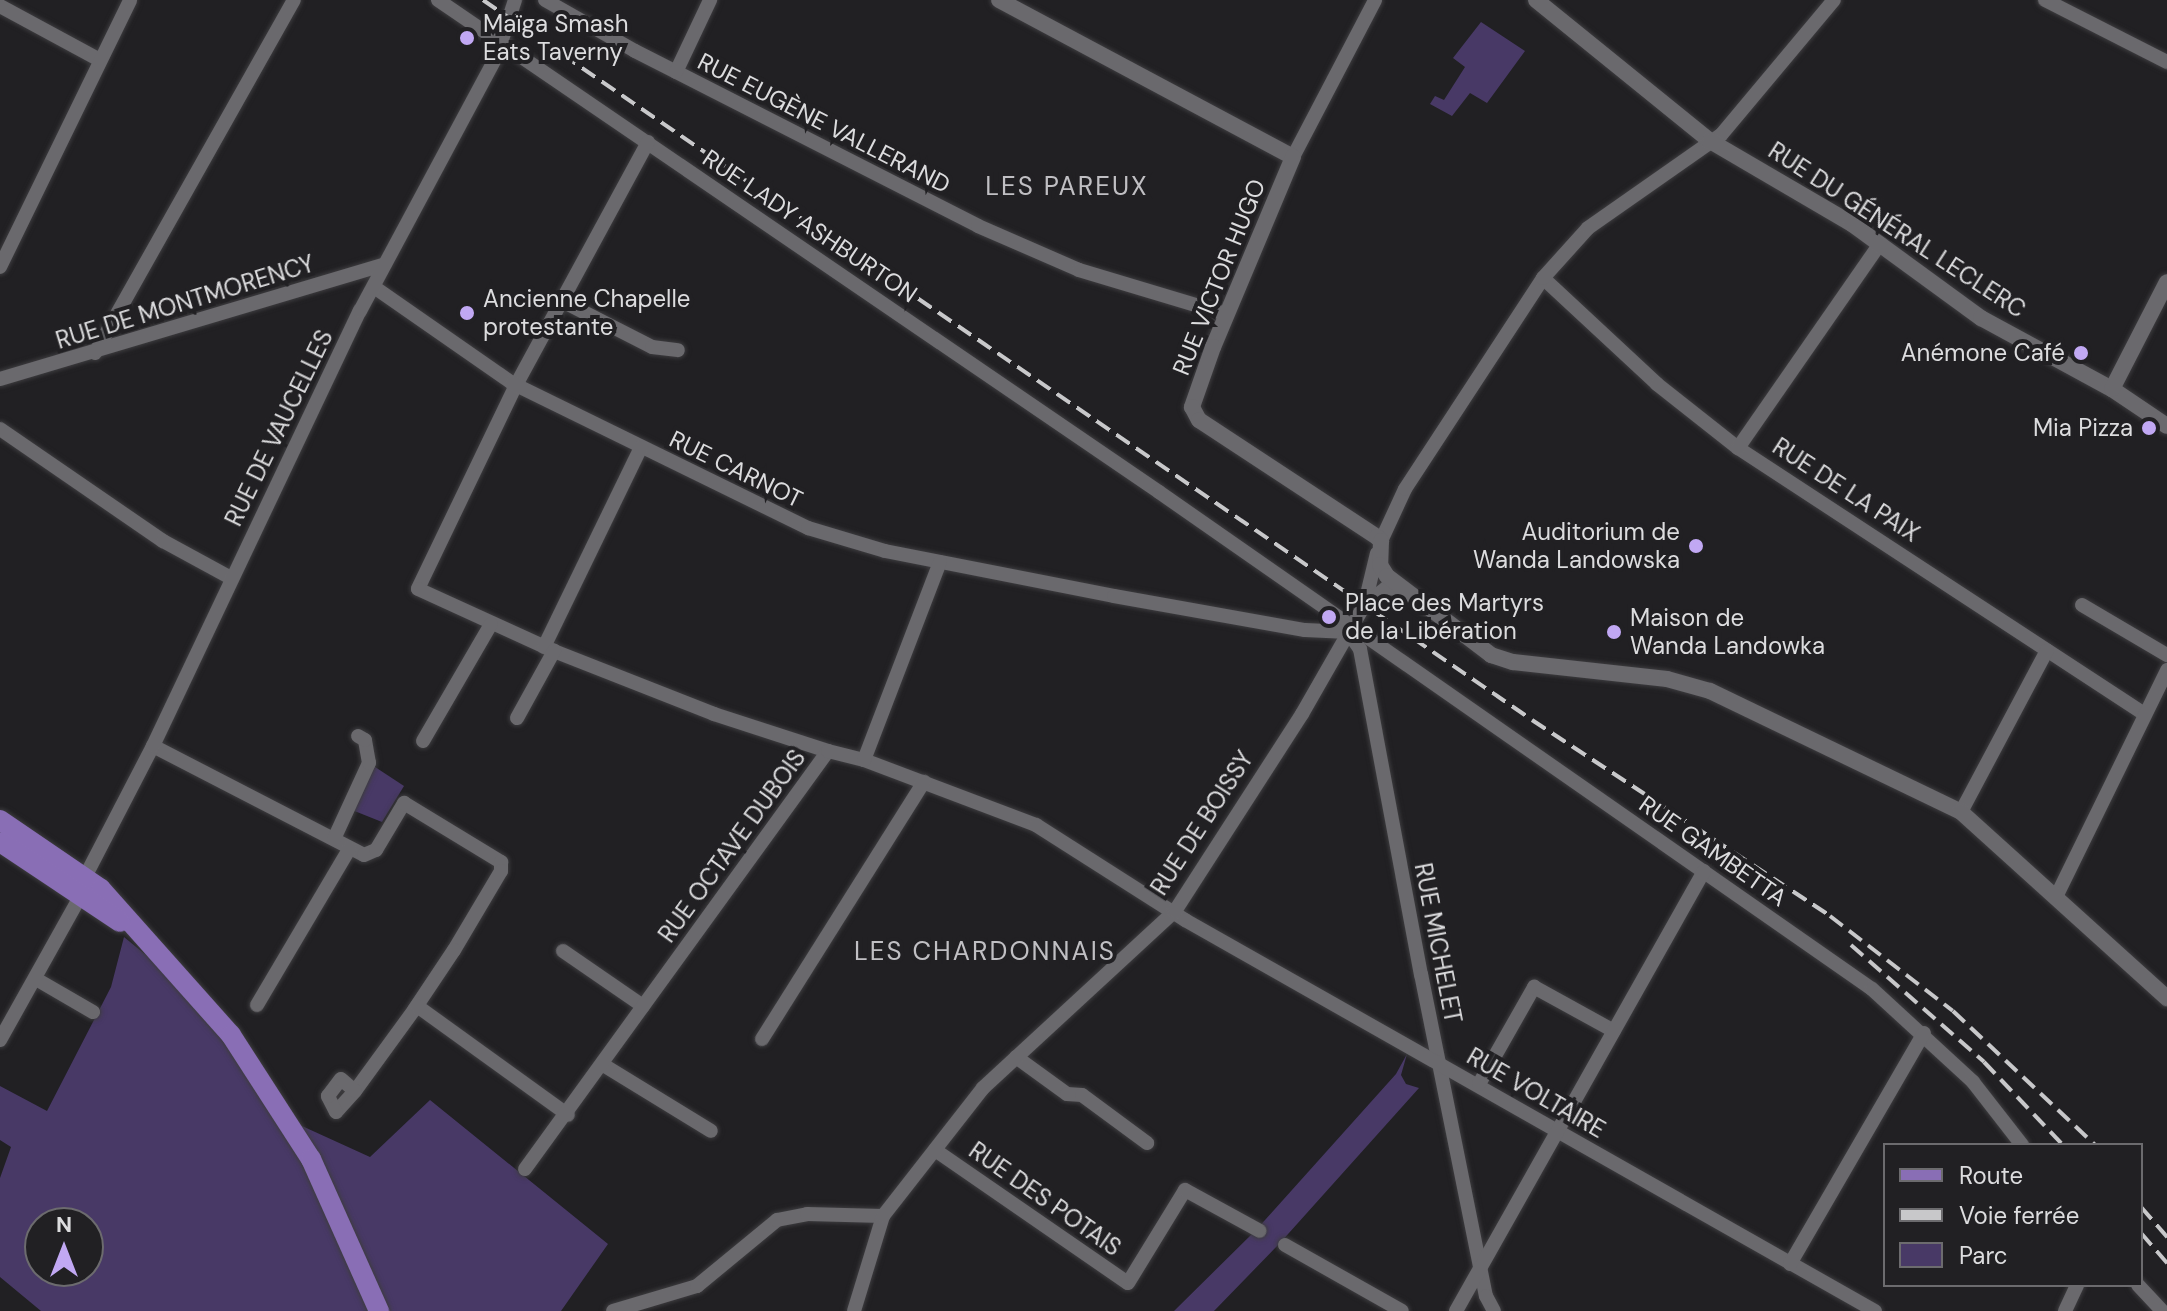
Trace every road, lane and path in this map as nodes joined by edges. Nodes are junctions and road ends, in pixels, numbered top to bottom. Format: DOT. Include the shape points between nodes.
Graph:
graph roads {
  1 [pos="130,0"];
  2 [pos="294,0"];
  3 [pos="438,0"];
  4 [pos="515,0"];
  5 [pos="545,0"];
  6 [pos="710,0"];
  7 [pos="999,0"];
  8 [pos="1375,0"];
  9 [pos="1536,0"];
  10 [pos="1834,0"];
  11 [pos="2045,0"];
  12 [pos="2065,4"];
  13 [pos="0,6"];
  14 [pos="499,42"];
  15 [pos="100,60"];
  16 [pos="2167,62"];
  17 [pos="676,72"];
  18 [pos="1710,141"];
  19 [pos="648,142"];
  20 [pos="1293,157"];
  21 [pos="1880,244"];
  22 [pos="0,265"];
  23 [pos="383,265"];
  24 [pos="1543,278"];
  25 [pos="2167,282"];
  26 [pos="374,287"];
  27 [pos="564,302"];
  28 [pos="116,312"];
  29 [pos="1226,314"];
  30 [pos="135,341"];
  31 [pos="678,350"];
  32 [pos="95,353"];
  33 [pos="0,379"];
  34 [pos="516,385"];
  35 [pos="2112,389"];
  36 [pos="2167,426"];
  37 [pos="0,429"];
  38 [pos="641,447"];
  39 [pos="1738,448"];
  40 [pos="1379,547"];
  41 [pos="940,562"];
  42 [pos="231,578"];
  43 [pos="1404,590"];
  44 [pos="1365,604"];
  45 [pos="2082,605"];
  46 [pos="1325,608"];
  47 [pos="491,624"];
  48 [pos="1349,628"];
  49 [pos="1312,631"];
  50 [pos="549,649"];
  51 [pos="2047,650"];
  52 [pos="2167,655"];
  53 [pos="2167,670"];
  54 [pos="2144,714"];
  55 [pos="517,718"];
  56 [pos="358,736"];
  57 [pos="423,741"];
  58 [pos="153,746"];
  59 [pos="828,751"];
  60 [pos="864,760"];
  61 [pos="927,783"];
  62 [pos="1961,812"];
  63 [pos="0,820"];
  64 [pos="334,839"];
  65 [pos="0,842"];
  66 [pos="350,848"];
  67 [pos="1704,871"];
  68 [pos="82,886"];
  69 [pos="2056,897"];
  70 [pos="1175,911"];
  71 [pos="563,951"];
  72 [pos="36,979"];
  73 [pos="2167,998"];
  74 [pos="257,1005"];
  75 [pos="417,1006"];
  76 [pos="643,1006"];
  77 [pos="93,1012"];
  78 [pos="1614,1031"];
  79 [pos="1924,1033"];
  80 [pos="762,1039"];
  81 [pos="0,1040"];
  82 [pos="1016,1057"];
  83 [pos="1439,1063"];
  84 [pos="605,1066"];
  85 [pos="1479,1084"];
  86 [pos="355,1091"];
  87 [pos="568,1115"];
  88 [pos="711,1131"];
  89 [pos="1559,1132"];
  90 [pos="1147,1143"];
  91 [pos="2020,1143"];
  92 [pos="935,1150"];
  93 [pos="525,1169"];
  94 [pos="883,1216"];
  95 [pos="1260,1231"];
  96 [pos="1285,1245"];
  97 [pos="1790,1264"];
  98 [pos="1481,1270"];
  99 [pos="2076,1287"];
  100 [pos="2140,1287"];
  101 [pos="619,1310"];
  102 [pos="379,1311"];
  103 [pos="854,1311"];
  104 [pos="1402,1311"];
  105 [pos="1456,1311"];
  106 [pos="1494,1311"];
  107 [pos="1875,1311"];
  108 [pos="2065,1311"];
  109 [pos="2162,1311"];
  1 -- 15 [label="street"];
  2 -- 28 [label="street"];
  3 -- 14 [label="street, RUE LADY ASHBURTON"];
  4 -- 14 [label="street, RUE DE VAUCELLES"];
  5 -- 17 [label="street, RUE EUGÈNE VALLERAND"];
  6 -- 17 [label="street"];
  7 -- 20 [label="street"];
  8 -- 20 [label="street, RUE VICTOR HUGO"];
  9 -- 18 [label="street, RUE DU GÉNÉRAL LECLERC"];
  10 -- 18 [label="street, RUE DE BOISSY" via="1769,83"];
  11 -- 12 [label="street"];
  12 -- 16 [label="street"];
  13 -- 15 [label="street"];
  14 -- 19 [label="street, RUE LADY ASHBURTON"];
  14 -- 23 [label="street, RUE DE VAUCELLES" via="469,111"];
  15 -- 22 [label="street"];
  17 -- 29 [label="street, RUE EUGÈNE VALLERAND" via="1003,237 1079,270"];
  18 -- 21 [label="street, RUE DU GÉNÉRAL LECLERC"];
  18 -- 24 [label="street, RUE DE BOISSY" via="1588,228"];
  19 -- 27 [label="street"];
  19 -- 46 [label="street, RUE LADY ASHBURTON"];
  20 -- 29 [label="street, RUE VICTOR HUGO"];
  21 -- 35 [label="street, RUE DU GÉNÉRAL LECLERC" via="1981,318"];
  21 -- 39 [label="street"];
  23 -- 26 [label="street, RUE DE VAUCELLES"];
  23 -- 30 [label="street, RUE DE MONTMORENCY"];
  24 -- 39 [label="street, RUE DE LA PAIX" via="1657,384"];
  24 -- 40 [label="street, RUE DE BOISSY" via="1405,489"];
  25 -- 35 [label="street"];
  26 -- 34 [label="street, RUE CARNOT"];
  26 -- 42 [label="street, RUE DE VAUCELLES"];
  27 -- 31 [label="street" via="652,347"];
  27 -- 34 [label="street"];
  28 -- 30 [label="street" via="124,332"];
  28 -- 32 [label="street"];
  29 -- 40 [label="street, RUE VICTOR HUGO" via="1194,402 1195,415"];
  30 -- 32 [label="street, RUE DE MONTMORENCY"];
  32 -- 33 [label="street, RUE DE MONTMORENCY"];
  34 -- 38 [label="street, RUE CARNOT"];
  34 -- 47 [label="street" via="418,589"];
  35 -- 36 [label="street, RUE DU GÉNÉRAL LECLERC"];
  37 -- 42 [label="street" via="163,541"];
  38 -- 41 [label="street, RUE CARNOT" via="808,528"];
  38 -- 50 [label="street"];
  39 -- 51 [label="street, RUE DE LA PAIX"];
  40 -- 43 [label="street" via="1382,571"];
  40 -- 44 [label="street, RUE DE BOISSY"];
  41 -- 49 [label="street, RUE CARNOT"];
  41 -- 60 [label="street"];
  42 -- 58 [label="street, RUE DE VAUCELLES"];
  43 -- 44 [label="street" via="1386,588"];
  43 -- 62 [label="street" via="1503,660 1604,669 1710,691"];
  44 -- 48 [label="street, RUE DE BOISSY"];
  45 -- 52 [label="street"];
  46 -- 48 [label="street"];
  46 -- 49 [label="street"];
  47 -- 50 [label="street"];
  47 -- 57 [label="street"];
  48 -- 49 [label="street"];
  48 -- 67 [label="street, RUE GAMBETTA"];
  48 -- 70 [label="street, RUE DE BOISSY" via="1302,714"];
  48 -- 83 [label="street, RUE MICHELET" via="1362,659"];
  50 -- 55 [label="street"];
  50 -- 59 [label="street" via="714,714"];
  51 -- 54 [label="street, RUE DE LA PAIX"];
  51 -- 62 [label="street"];
  53 -- 54 [label="street"];
  54 -- 69 [label="street"];
  56 -- 64 [label="street" via="365,740 369,763"];
  58 -- 64 [label="street"];
  58 -- 68 [label="street, RUE DE VAUCELLES"];
  59 -- 60 [label="street, RUE OCTAVE DUBOIS"];
  59 -- 76 [label="street, RUE OCTAVE DUBOIS"];
  60 -- 61 [label="street, RUE OCTAVE DUBOIS"];
  61 -- 70 [label="street, RUE VOLTAIRE" via="1036,825"];
  61 -- 80 [label="street"];
  62 -- 69 [label="street"];
  63 -- 68 [label="main road"];
  64 -- 66 [label="street"];
  65 -- 68 [label="main road"];
  66 -- 74 [label="street"];
  66 -- 75 [label="street" via="364,855 376,850 404,803 501,862 501,871"];
  67 -- 78 [label="street"];
  67 -- 79 [label="street, RUE GAMBETTA" via="1872,989"];
  68 -- 72 [label="street, RUE DE VAUCELLES"];
  68 -- 102 [label="main road" via="170,962 231,1035 293,1128 339,1212"];
  69 -- 73 [label="street"];
  70 -- 82 [label="street, RUE DE BOISSY"];
  70 -- 83 [label="street, RUE VOLTAIRE"];
  71 -- 76 [label="street"];
  72 -- 77 [label="street"];
  72 -- 81 [label="street, RUE DE VAUCELLES"];
  75 -- 86 [label="street"];
  75 -- 87 [label="street"];
  76 -- 84 [label="street, RUE OCTAVE DUBOIS"];
  78 -- 85 [label="street" via="1534,987"];
  78 -- 89 [label="street"];
  79 -- 91 [label="street, RUE GAMBETTA" via="1973,1082"];
  79 -- 97 [label="street"];
  82 -- 90 [label="street" via="1067,1094 1082,1095"];
  82 -- 92 [label="street, RUE DE BOISSY" via="983,1088"];
  83 -- 85 [label="street, RUE VOLTAIRE"];
  83 -- 98 [label="street, RUE MICHELET"];
  84 -- 87 [label="street, RUE OCTAVE DUBOIS"];
  84 -- 88 [label="street"];
  85 -- 89 [label="street, RUE VOLTAIRE"];
  87 -- 93 [label="street, RUE OCTAVE DUBOIS"];
  89 -- 97 [label="street, RUE VOLTAIRE"];
  89 -- 98 [label="street"];
  92 -- 94 [label="street, RUE DE BOISSY"];
  92 -- 95 [label="street, RUE DES POTAIS" via="1128,1283 1185,1190"];
  94 -- 101 [label="street" via="807,1214 777,1220 697,1286"];
  94 -- 103 [label="street"];
  96 -- 104 [label="street"];
  97 -- 107 [label="street, RUE VOLTAIRE"];
  98 -- 105 [label="street"];
  98 -- 106 [label="street, RUE MICHELET"];
  99 -- 108 [label="street"];
  100 -- 109 [label="street"];
}
